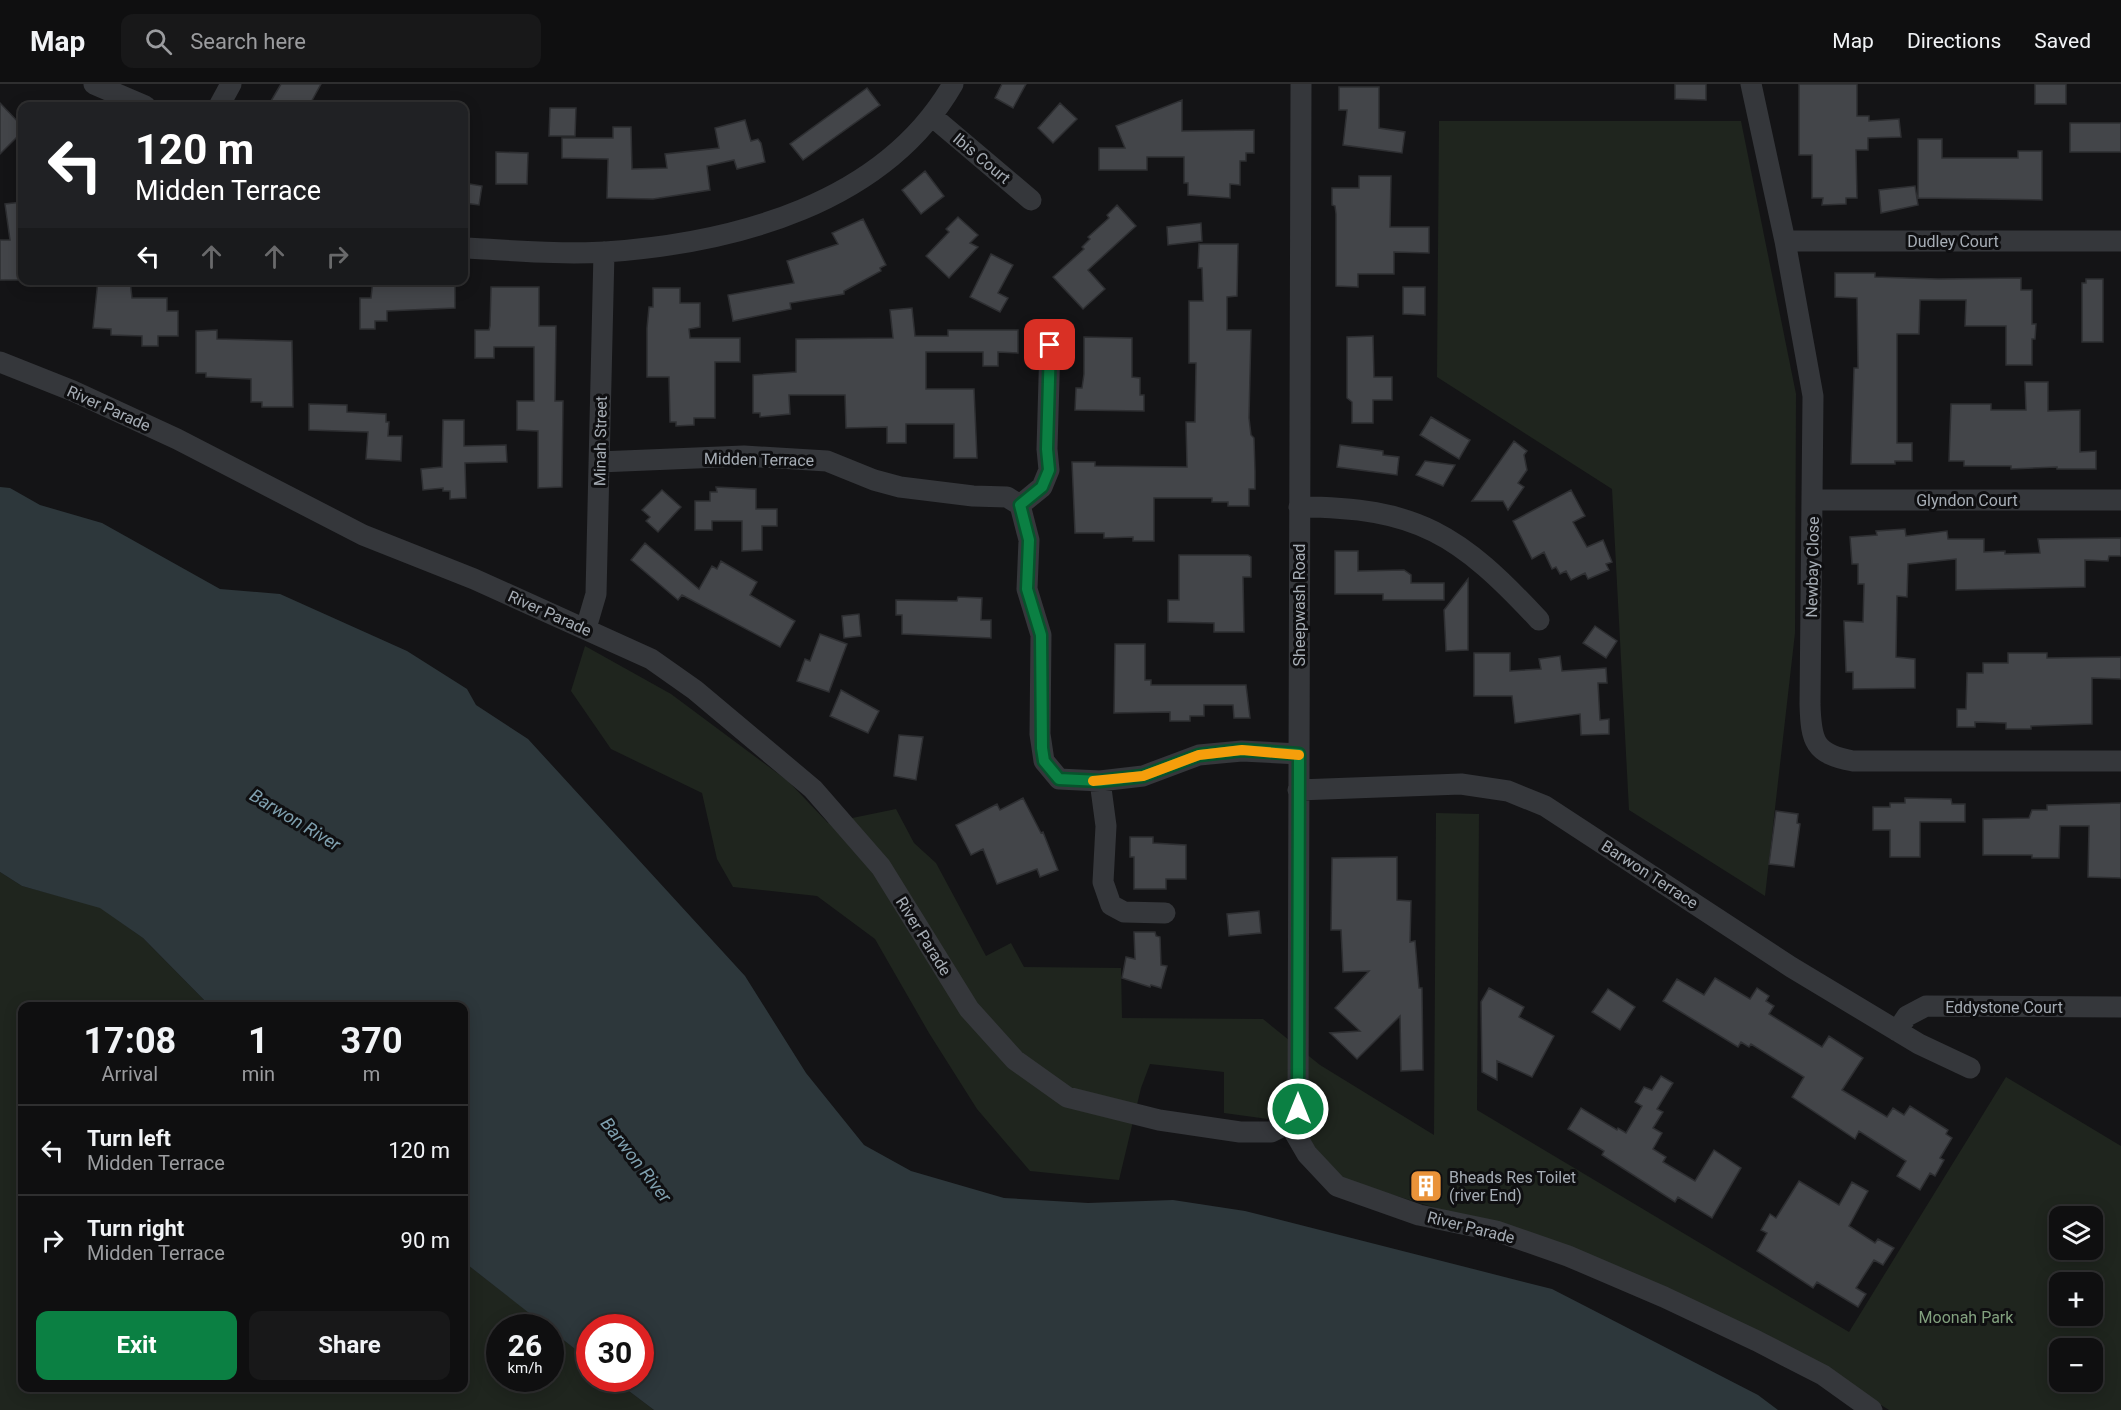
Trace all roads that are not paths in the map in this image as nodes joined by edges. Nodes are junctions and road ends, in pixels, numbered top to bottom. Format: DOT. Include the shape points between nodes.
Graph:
graph roads {
  1 [pos="94,84"];
  2 [pos="231,84"];
  3 [pos="953,84"];
  4 [pos="1301,84"];
  5 [pos="1751,84"];
  6 [pos="136,102"];
  7 [pos="221,102"];
  8 [pos="933,117"];
  9 [pos="1031,200"];
  10 [pos="1785,241"];
  11 [pos="2121,241"];
  12 [pos="468,248"];
  13 [pos="604,252"];
  14 [pos="1050,345"];
  15 [pos="0,362"];
  16 [pos="599,462"];
  17 [pos="1812,500"];
  18 [pos="2121,500"];
  19 [pos="1020,505"];
  20 [pos="1299,507"];
  21 [pos="1539,620"];
  22 [pos="586,628"];
  23 [pos="1299,754"];
  24 [pos="2121,761"];
  25 [pos="1100,781"];
  26 [pos="1299,790"];
  27 [pos="1165,912"];
  28 [pos="2121,1007"];
  29 [pos="1896,1030"];
  30 [pos="1970,1068"];
  31 [pos="1290,1124"];
  32 [pos="1872,1410"];
  1 -- 6 [label="street"];
  2 -- 7 [label="street"];
  3 -- 8 [label="street"];
  4 -- 20 [label="street, Sheepwash Road"];
  5 -- 10 [label="street, Newbay Close"];
  8 -- 9 [label="street, Ibis Court"];
  8 -- 13 [label="street" via="867,175 819,203 762,226 684,242"];
  10 -- 11 [label="street, Dudley Court"];
  10 -- 17 [label="street, Newbay Close" via="1813,396"];
  12 -- 13 [label="street"];
  13 -- 16 [label="street, Minah Street"];
  14 -- 19 [label="street" via="1049,470 1042,487"];
  15 -- 22 [label="street, River Parade" via="177,439 363,535"];
  16 -- 19 [label="street, Midden Terrace" via="744,456 827,461 900,487 1007,497"];
  16 -- 22 [label="street, Minah Street" via="596,594"];
  17 -- 18 [label="street, Glyndon Court"];
  17 -- 24 [label="street, Newbay Close" via="1810,725 1820,750 1852,761"];
  19 -- 25 [label="street" via="1029,540 1027,589 1041,635 1044,761 1059,779"];
  20 -- 21 [label="street" via="1366,510 1402,518 1440,534 1489,567"];
  20 -- 23 [label="street, Sheepwash Road"];
  22 -- 31 [label="street, River Parade" via="651,659 695,690 813,789 881,867 969,1009 1015,1060 1067,1097 1159,1119 1240,1132 1271,1132"];
  23 -- 25 [label="street" via="1242,750 1199,755 1143,776"];
  23 -- 26 [label="street, Sheepwash Road"];
  25 -- 27 [label="street" via="1106,826 1103,882 1111,905 1124,912"];
  26 -- 29 [label="street, Barwon Terrace" via="1461,784 1508,791 1545,806 1791,967"];
  26 -- 31 [label="street, Sheepwash Road" via="1298,1109"];
  28 -- 29 [label="street, Eddystone Court" via="1926,1006 1907,1016"];
  29 -- 30 [label="street, Barwon Terrace"];
  31 -- 32 [label="street, River Parade" via="1307,1154 1337,1186 1419,1215 1496,1231 1568,1256 1757,1341 1823,1376"];
}
